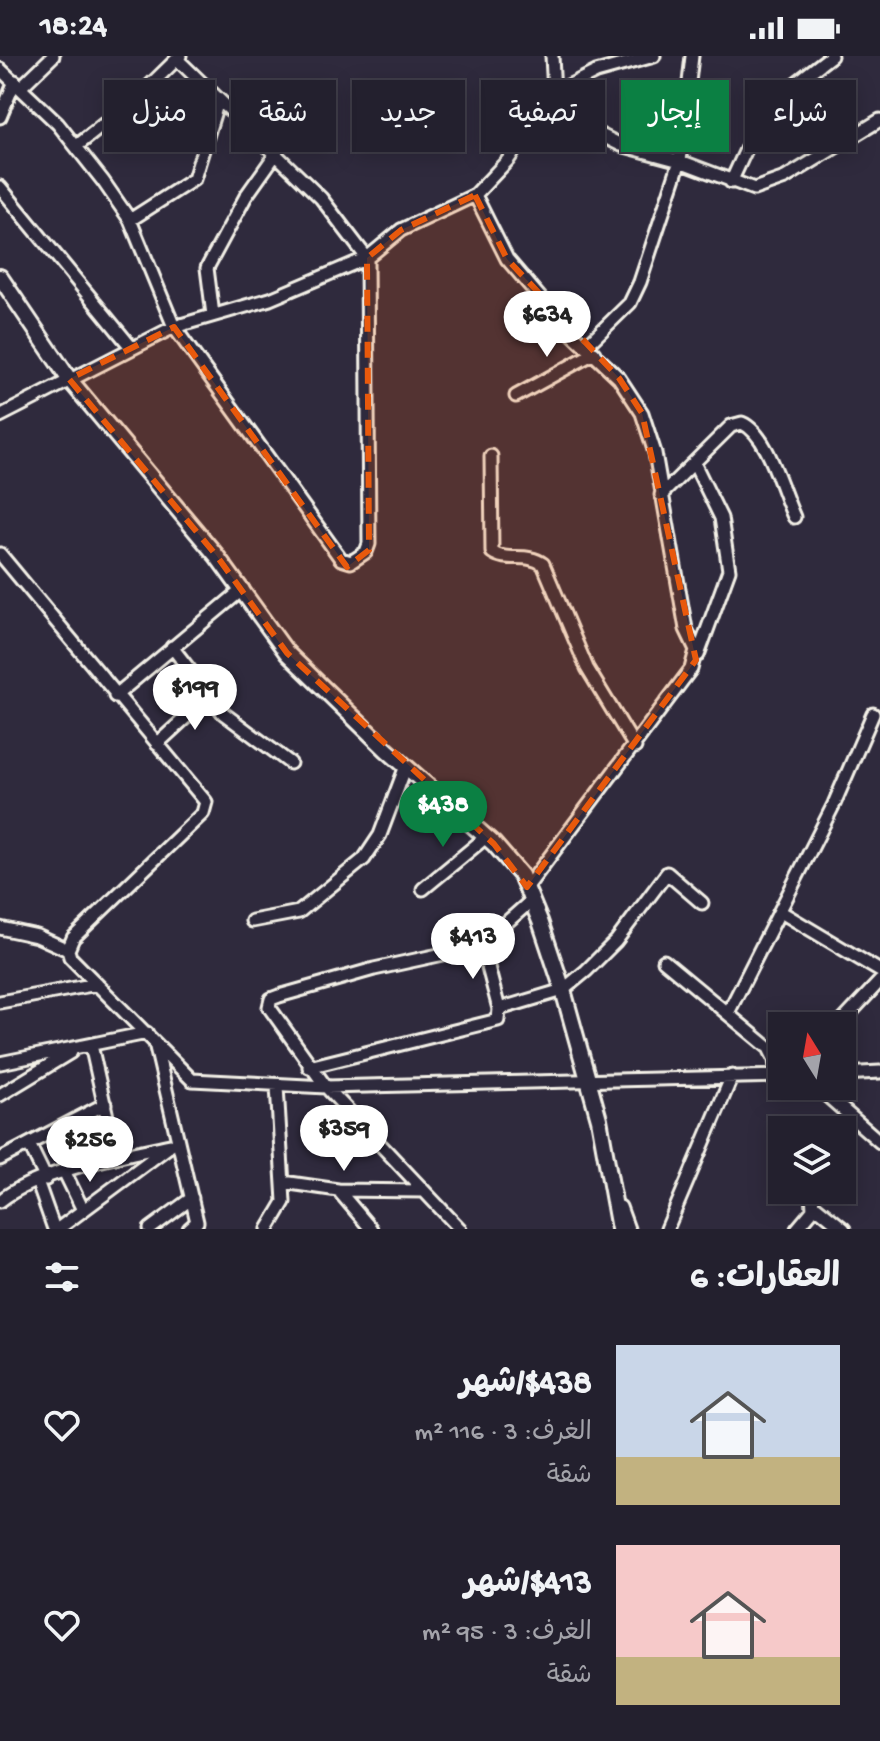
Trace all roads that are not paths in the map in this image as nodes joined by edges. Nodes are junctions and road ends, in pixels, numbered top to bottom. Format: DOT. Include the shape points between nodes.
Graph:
graph roads {
  1 [pos="53,56"];
  2 [pos="552,56"];
  3 [pos="654,56"];
  4 [pos="692,56"];
  5 [pos="831,56"];
  6 [pos="179,58"];
  7 [pos="0,69"];
  8 [pos="553,80"];
  9 [pos="580,80"];
  10 [pos="18,84"];
  11 [pos="218,101"];
  12 [pos="0,117"];
  13 [pos="880,120"];
  14 [pos="605,137"];
  15 [pos="78,145"];
  16 [pos="513,152"];
  17 [pos="275,155"];
  18 [pos="680,161"];
  19 [pos="731,182"];
  20 [pos="0,187"];
  21 [pos="475,195"];
  22 [pos="130,220"];
  23 [pos="367,258"];
  24 [pos="0,277"];
  25 [pos="213,315"];
  26 [pos="174,327"];
  27 [pos="131,347"];
  28 [pos="590,350"];
  29 [pos="69,379"];
  30 [pos="516,396"];
  31 [pos="0,416"];
  32 [pos="491,456"];
  33 [pos="694,463"];
  34 [pos="661,495"];
  35 [pos="794,517"];
  36 [pos="0,554"];
  37 [pos="243,589"];
  38 [pos="172,647"];
  39 [pos="696,660"];
  40 [pos="115,696"];
  41 [pos="209,696"];
  42 [pos="873,714"];
  43 [pos="157,744"];
  44 [pos="635,747"];
  45 [pos="290,763"];
  46 [pos="406,766"];
  47 [pos="486,837"];
  48 [pos="423,889"];
  49 [pos="530,894"];
  50 [pos="702,903"];
  51 [pos="781,912"];
  52 [pos="252,921"];
  53 [pos="0,928"];
  54 [pos="482,944"];
  55 [pos="68,950"];
  56 [pos="664,961"];
  57 [pos="880,971"];
  58 [pos="880,981"];
  59 [pos="97,984"];
  60 [pos="563,990"];
  61 [pos="0,1002"];
  62 [pos="499,1009"];
  63 [pos="851,1012"];
  64 [pos="728,1013"];
  65 [pos="151,1038"];
  66 [pos="85,1046"];
  67 [pos="768,1047"];
  68 [pos="0,1063"];
  69 [pos="309,1067"];
  70 [pos="880,1072"];
  71 [pos="856,1073"];
  72 [pos="732,1076"];
  73 [pos="768,1076"];
  74 [pos="192,1080"];
  75 [pos="588,1080"];
  76 [pos="277,1086"];
  77 [pos="326,1087"];
  78 [pos="167,1090"];
  79 [pos="0,1095"];
  80 [pos="832,1100"];
  81 [pos="105,1104"];
  82 [pos="880,1142"];
  83 [pos="175,1143"];
  84 [pos="29,1144"];
  85 [pos="116,1157"];
  86 [pos="0,1159"];
  87 [pos="65,1173"];
  88 [pos="41,1180"];
  89 [pos="283,1182"];
  90 [pos="614,1187"];
  91 [pos="338,1190"];
  92 [pos="424,1191"];
  93 [pos="192,1198"];
  94 [pos="0,1201"];
  95 [pos="83,1210"];
  96 [pos="364,1226"];
  97 [pos="195,1227"];
  98 [pos="56,1229"];
  99 [pos="150,1229"];
  100 [pos="268,1229"];
  101 [pos="460,1229"];
  102 [pos="619,1229"];
  103 [pos="628,1229"];
  104 [pos="667,1229"];
  105 [pos="797,1229"];
  106 [pos="844,1229"];
  1 -- 10 [label="street"];
  2 -- 8 [label="street"];
  3 -- 9 [label="street"];
  4 -- 18 [label="street"];
  5 -- 19 [label="street" via="762,115"];
  6 -- 11 [label="street"];
  6 -- 15 [label="street"];
  7 -- 10 [label="street"];
  10 -- 12 [label="street"];
  10 -- 15 [label="street"];
  11 -- 17 [label="street"];
  11 -- 22 [label="street" via="194,179"];
  13 -- 19 [label="street" via="770,186 746,189"];
  14 -- 18 [label="street"];
  15 -- 22 [label="street"];
  16 -- 21 [label="street"];
  17 -- 23 [label="street" via="321,198"];
  17 -- 25 [label="street" via="207,268"];
  18 -- 19 [label="street"];
  18 -- 28 [label="street" via="633,296"];
  20 -- 27 [label="street"];
  21 -- 23 [label="street" via="401,230"];
  21 -- 28 [label="street" via="507,259"];
  22 -- 26 [label="street"];
  23 -- 25 [label="street" via="285,293"];
  23 -- 26 [label="street" via="369,544 351,562 341,559"];
  24 -- 29 [label="main road"];
  25 -- 26 [label="street"];
  26 -- 27 [label="street"];
  27 -- 29 [label="street"];
  28 -- 30 [label="street"];
  28 -- 34 [label="street" via="619,378 648,425"];
  29 -- 31 [label="street"];
  29 -- 37 [label="main road"];
  32 -- 44 [label="street" via="492,552 543,564 587,668"];
  33 -- 34 [label="street"];
  33 -- 35 [label="street" via="731,426 750,427 766,445"];
  33 -- 39 [label="street" via="721,518 729,570"];
  34 -- 39 [label="street"];
  36 -- 40 [label="street"];
  37 -- 38 [label="street"];
  37 -- 46 [label="main road" via="287,653"];
  38 -- 40 [label="street"];
  38 -- 41 [label="street"];
  39 -- 44 [label="street"];
  40 -- 43 [label="street"];
  41 -- 43 [label="street"];
  41 -- 45 [label="street" via="239,728"];
  42 -- 51 [label="street"];
  43 -- 55 [label="street" via="200,792 206,807 73,938"];
  44 -- 49 [label="street"];
  46 -- 47 [label="main road"];
  46 -- 52 [label="street" via="380,835 364,859 299,912"];
  47 -- 48 [label="street"];
  47 -- 49 [label="main road" via="514,866"];
  49 -- 54 [label="street"];
  49 -- 60 [label="main road"];
  50 -- 60 [label="street" via="670,873 664,874 616,941"];
  51 -- 57 [label="street"];
  51 -- 64 [label="street"];
  53 -- 55 [label="street"];
  54 -- 62 [label="street"];
  54 -- 69 [label="street" via="271,999 272,1014"];
  55 -- 59 [label="street"];
  56 -- 64 [label="street"];
  58 -- 63 [label="street"];
  59 -- 61 [label="street"];
  59 -- 65 [label="street"];
  60 -- 62 [label="street"];
  60 -- 75 [label="main road"];
  62 -- 69 [label="street" via="498,1020"];
  64 -- 67 [label="street"];
  65 -- 66 [label="street"];
  65 -- 74 [label="street"];
  65 -- 78 [label="street"];
  66 -- 68 [label="street"];
  66 -- 79 [label="street"];
  66 -- 81 [label="street"];
  69 -- 77 [label="street"];
  70 -- 71 [label="street"];
  72 -- 73 [label="street"];
  72 -- 75 [label="street"];
  72 -- 104 [label="street"];
  74 -- 76 [label="street"];
  74 -- 78 [label="street"];
  75 -- 77 [label="street"];
  75 -- 90 [label="main road"];
  76 -- 77 [label="street"];
  76 -- 89 [label="street"];
  77 -- 92 [label="street"];
  78 -- 83 [label="street"];
  80 -- 82 [label="street"];
  81 -- 84 [label="street"];
  81 -- 85 [label="street"];
  83 -- 85 [label="street"];
  83 -- 93 [label="street"];
  83 -- 95 [label="street"];
  84 -- 86 [label="street"];
  84 -- 88 [label="street"];
  85 -- 87 [label="street"];
  87 -- 88 [label="street"];
  87 -- 95 [label="street"];
  88 -- 94 [label="street"];
  88 -- 98 [label="street"];
  89 -- 91 [label="street"];
  89 -- 100 [label="street" via="282,1208"];
  90 -- 102 [label="main road"];
  90 -- 103 [label="street"];
  91 -- 92 [label="street"];
  91 -- 96 [label="street"];
  92 -- 101 [label="street"];
  93 -- 97 [label="street"];
  93 -- 99 [label="street"];
  95 -- 98 [label="street"];
  105 -- 106 [label="street" via="810,1216 813,1198"];
}
